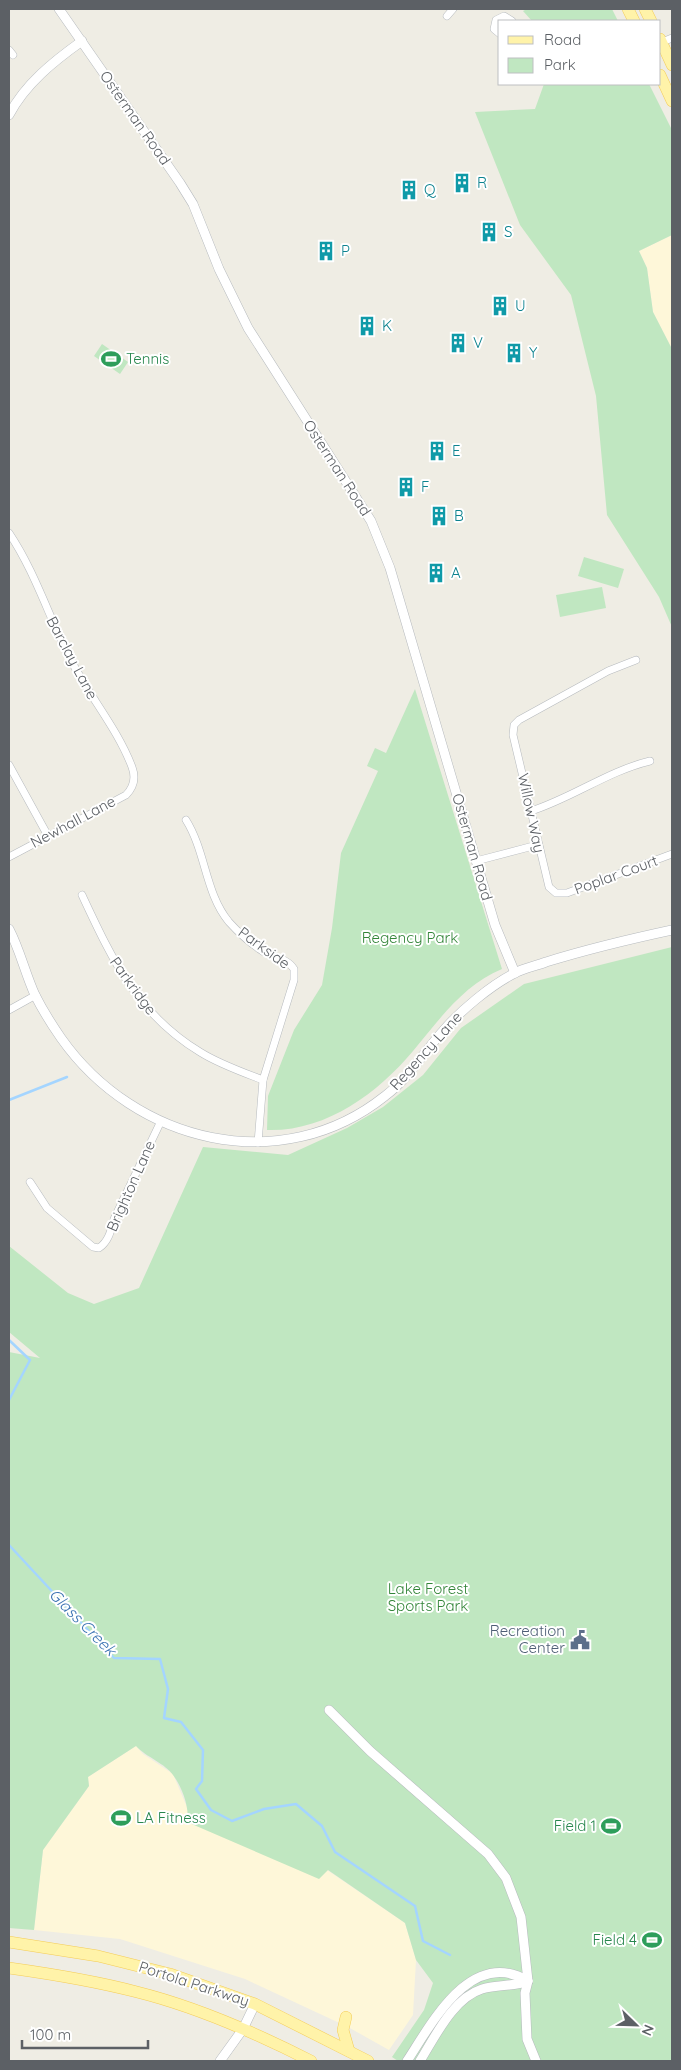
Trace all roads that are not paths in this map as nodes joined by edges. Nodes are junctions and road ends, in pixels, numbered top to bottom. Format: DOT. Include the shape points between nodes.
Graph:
graph roads {
  1 [pos="59,9"];
  2 [pos="453,9"];
  3 [pos="500,12"];
  4 [pos="447,16"];
  5 [pos="511,20"];
  6 [pos="498,31"];
  7 [pos="82,41"];
  8 [pos="663,41"];
  9 [pos="672,65"];
  10 [pos="661,77"];
  11 [pos="672,101"];
  12 [pos="9,114"];
  13 [pos="9,533"];
  14 [pos="636,660"];
  15 [pos="650,761"];
  16 [pos="9,765"];
  17 [pos="134,783"];
  18 [pos="530,811"];
  19 [pos="186,820"];
  20 [pos="48,836"];
  21 [pos="537,845"];
  22 [pos="672,854"];
  23 [pos="9,857"];
  24 [pos="476,861"];
  25 [pos="560,894"];
  26 [pos="82,895"];
  27 [pos="9,929"];
  28 [pos="672,930"];
  29 [pos="515,973"];
  30 [pos="36,996"];
  31 [pos="9,1010"];
  32 [pos="263,1080"];
  33 [pos="161,1121"];
  34 [pos="258,1143"];
  35 [pos="30,1182"];
  36 [pos="329,1710"];
  37 [pos="9,1942"];
  38 [pos="9,1968"];
  39 [pos="528,1981"];
  40 [pos="255,2004"];
  41 [pos="346,2017"];
  42 [pos="243,2029"];
  43 [pos="349,2051"];
  44 [pos="220,2061"];
  45 [pos="311,2061"];
  46 [pos="368,2061"];
  47 [pos="407,2061"];
  48 [pos="420,2061"];
  49 [pos="536,2061"];
  1 -- 7 [label="street, Osterman Road"];
  2 -- 4 [label="street"];
  3 -- 5 [label="street"];
  3 -- 6 [label="street" via="494,26"];
  7 -- 12 [label="street" via="37,78"];
  7 -- 24 [label="street, Osterman Road" via="184,190 248,328 371,521 390,568"];
  8 -- 9 [label="main road"];
  10 -- 11 [label="main road"];
  13 -- 17 [label="street, Barclay Lane" via="26,562 73,664 132,766"];
  14 -- 18 [label="street, Willow Way" via="608,671 514,725"];
  15 -- 18 [label="street" via="627,766 556,803"];
  16 -- 20 [label="street"];
  17 -- 20 [label="street, Newhall Lane" via="126,795"];
  18 -- 21 [label="street, Willow Way"];
  19 -- 32 [label="street, Parkside" via="198,842 214,894 228,921 257,947 294,969 294,980"];
  20 -- 23 [label="street, Newhall Lane"];
  21 -- 24 [label="street"];
  21 -- 25 [label="street, Willow Way" via="549,887"];
  22 -- 25 [label="street, Poplar Court"];
  24 -- 29 [label="street, Osterman Road" via="495,925"];
  26 -- 32 [label="street, Parkridge" via="112,960 148,1011 200,1052"];
  27 -- 30 [label="street, Regency Lane"];
  28 -- 29 [label="street, Regency Lane"];
  29 -- 34 [label="street, Regency Lane" via="464,1008 404,1080 370,1108 324,1131"];
  30 -- 31 [label="street"];
  30 -- 33 [label="street, Regency Lane" via="62,1038 86,1067 134,1106"];
  32 -- 34 [label="street, Parkside"];
  33 -- 34 [label="street, Regency Lane" via="204,1138"];
  33 -- 35 [label="street, Brighton Lane" via="114,1219 110,1234 99,1248 93,1247 47,1208"];
  36 -- 39 [label="street" via="497,1865 512,1891 521,1917"];
  37 -- 40 [label="main road, Portola Parkway" via="123,1961"];
  38 -- 42 [label="main road, Portola Parkway" via="136,1992"];
  39 -- 47 [label="street" via="515,1973 503,1973 462,1986 442,2007"];
  39 -- 48 [label="street" via="516,1986 480,1989 468,1997 444,2024"];
  39 -- 49 [label="street" via="525,1993 527,2039"];
  40 -- 42 [label="street"];
  40 -- 43 [label="main road, Portola Parkway"];
  41 -- 43 [label="main road" via="344,2030"];
  42 -- 44 [label="street"];
  42 -- 45 [label="main road, Portola Parkway"];
  43 -- 46 [label="main road, Portola Parkway"];
}
